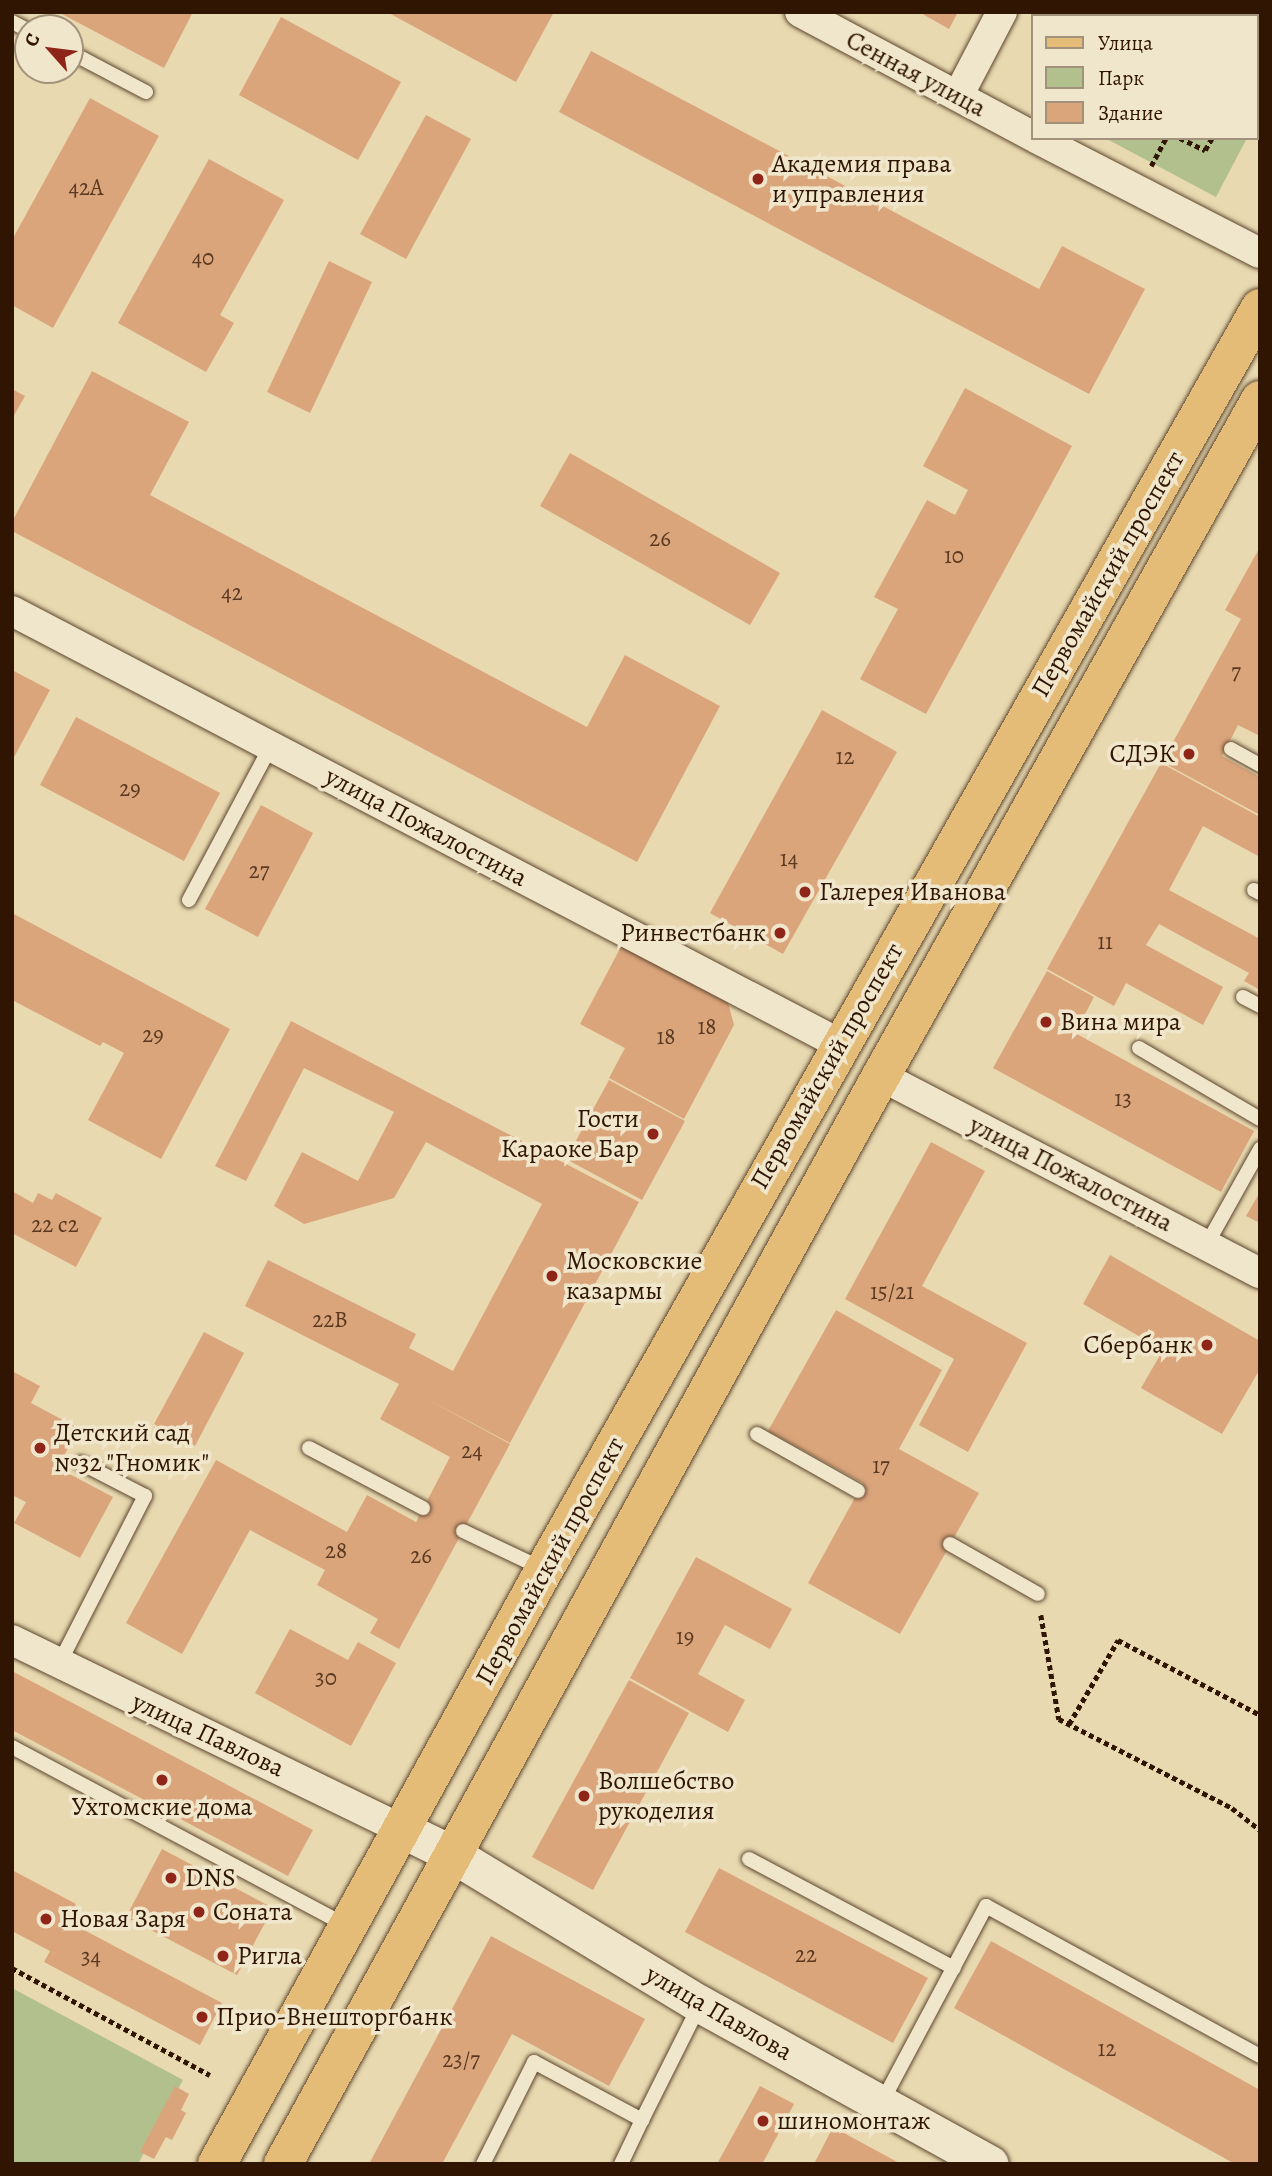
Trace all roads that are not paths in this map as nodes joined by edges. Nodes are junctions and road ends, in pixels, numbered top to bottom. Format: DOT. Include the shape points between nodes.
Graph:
graph roads {
  1 [pos="800,12"];
  2 [pos="1002,12"];
  3 [pos="84,59"];
  4 [pos="146,92"];
  5 [pos="958,96"];
  6 [pos="1030,135"];
  7 [pos="1040,140"];
  8 [pos="1260,253"];
  9 [pos="1260,308"];
  10 [pos="1260,400"];
  11 [pos="12,611"];
  12 [pos="271,746"];
  13 [pos="1231,749"];
  14 [pos="1260,765"];
  15 [pos="189,901"];
  16 [pos="1243,998"];
  17 [pos="1260,1006"];
  18 [pos="839,1044"];
  19 [pos="1139,1048"];
  20 [pos="881,1076"];
  21 [pos="1260,1119"];
  22 [pos="1260,1149"];
  23 [pos="1208,1244"];
  24 [pos="1260,1273"];
  25 [pos="757,1434"];
  26 [pos="309,1448"];
  27 [pos="81,1463"];
  28 [pos="858,1491"];
  29 [pos="423,1508"];
  30 [pos="463,1531"];
  31 [pos="950,1544"];
  32 [pos="544,1570"];
  33 [pos="1038,1594"];
  34 [pos="12,1640"];
  35 [pos="59,1664"];
  36 [pos="12,1746"];
  37 [pos="403,1830"];
  38 [pos="452,1854"];
  39 [pos="749,1859"];
  40 [pos="348,1926"];
  41 [pos="954,1968"];
  42 [pos="700,2004"];
  43 [pos="1260,2056"];
  44 [pos="881,2104"];
  45 [pos="642,2120"];
  46 [pos="217,2164"];
  47 [pos="283,2164"];
  48 [pos="483,2164"];
  49 [pos="621,2164"];
  50 [pos="990,2164"];
  1 -- 5 [label="street, Сенная улица"];
  2 -- 5 [label="street"];
  3 -- 4 [label="lane"];
  5 -- 6 [label="street, Сенная улица"];
  7 -- 8 [label="street, Сенная улица"];
  9 -- 18 [label="main road, Первомайский проспект"];
  10 -- 20 [label="main road, Первомайский проспект"];
  11 -- 12 [label="street, улица Пожалостина"];
  12 -- 15 [label="lane"];
  12 -- 18 [label="street, улица Пожалостина"];
  13 -- 14 [label="lane"];
  16 -- 17 [label="lane"];
  18 -- 32 [label="main road, Первомайский проспект"];
  19 -- 21 [label="lane"];
  20 -- 23 [label="street, улица Пожалостина"];
  20 -- 38 [label="main road, Первомайский проспект"];
  22 -- 23 [label="lane"];
  23 -- 24 [label="street, улица Пожалостина"];
  25 -- 28 [label="lane"];
  26 -- 29 [label="lane"];
  27 -- 35 [label="lane" via="145,1496"];
  30 -- 32 [label="lane"];
  31 -- 33 [label="lane"];
  32 -- 37 [label="main road, Первомайский проспект"];
  34 -- 35 [label="street, улица Павлова"];
  35 -- 37 [label="street, улица Павлова"];
  36 -- 40 [label="lane"];
  37 -- 38 [label="street"];
  37 -- 40 [label="main road, Первомайский проспект"];
  38 -- 42 [label="street, улица Павлова"];
  38 -- 47 [label="main road, Первомайский проспект"];
  39 -- 41 [label="lane"];
  40 -- 46 [label="main road, Первомайский проспект"];
  41 -- 43 [label="lane" via="986,1906"];
  41 -- 44 [label="lane"];
  42 -- 44 [label="street, улица Павлова"];
  42 -- 45 [label="lane"];
  44 -- 50 [label="street, улица Павлова"];
  45 -- 48 [label="lane" via="534,2063"];
  45 -- 49 [label="lane"];
}
